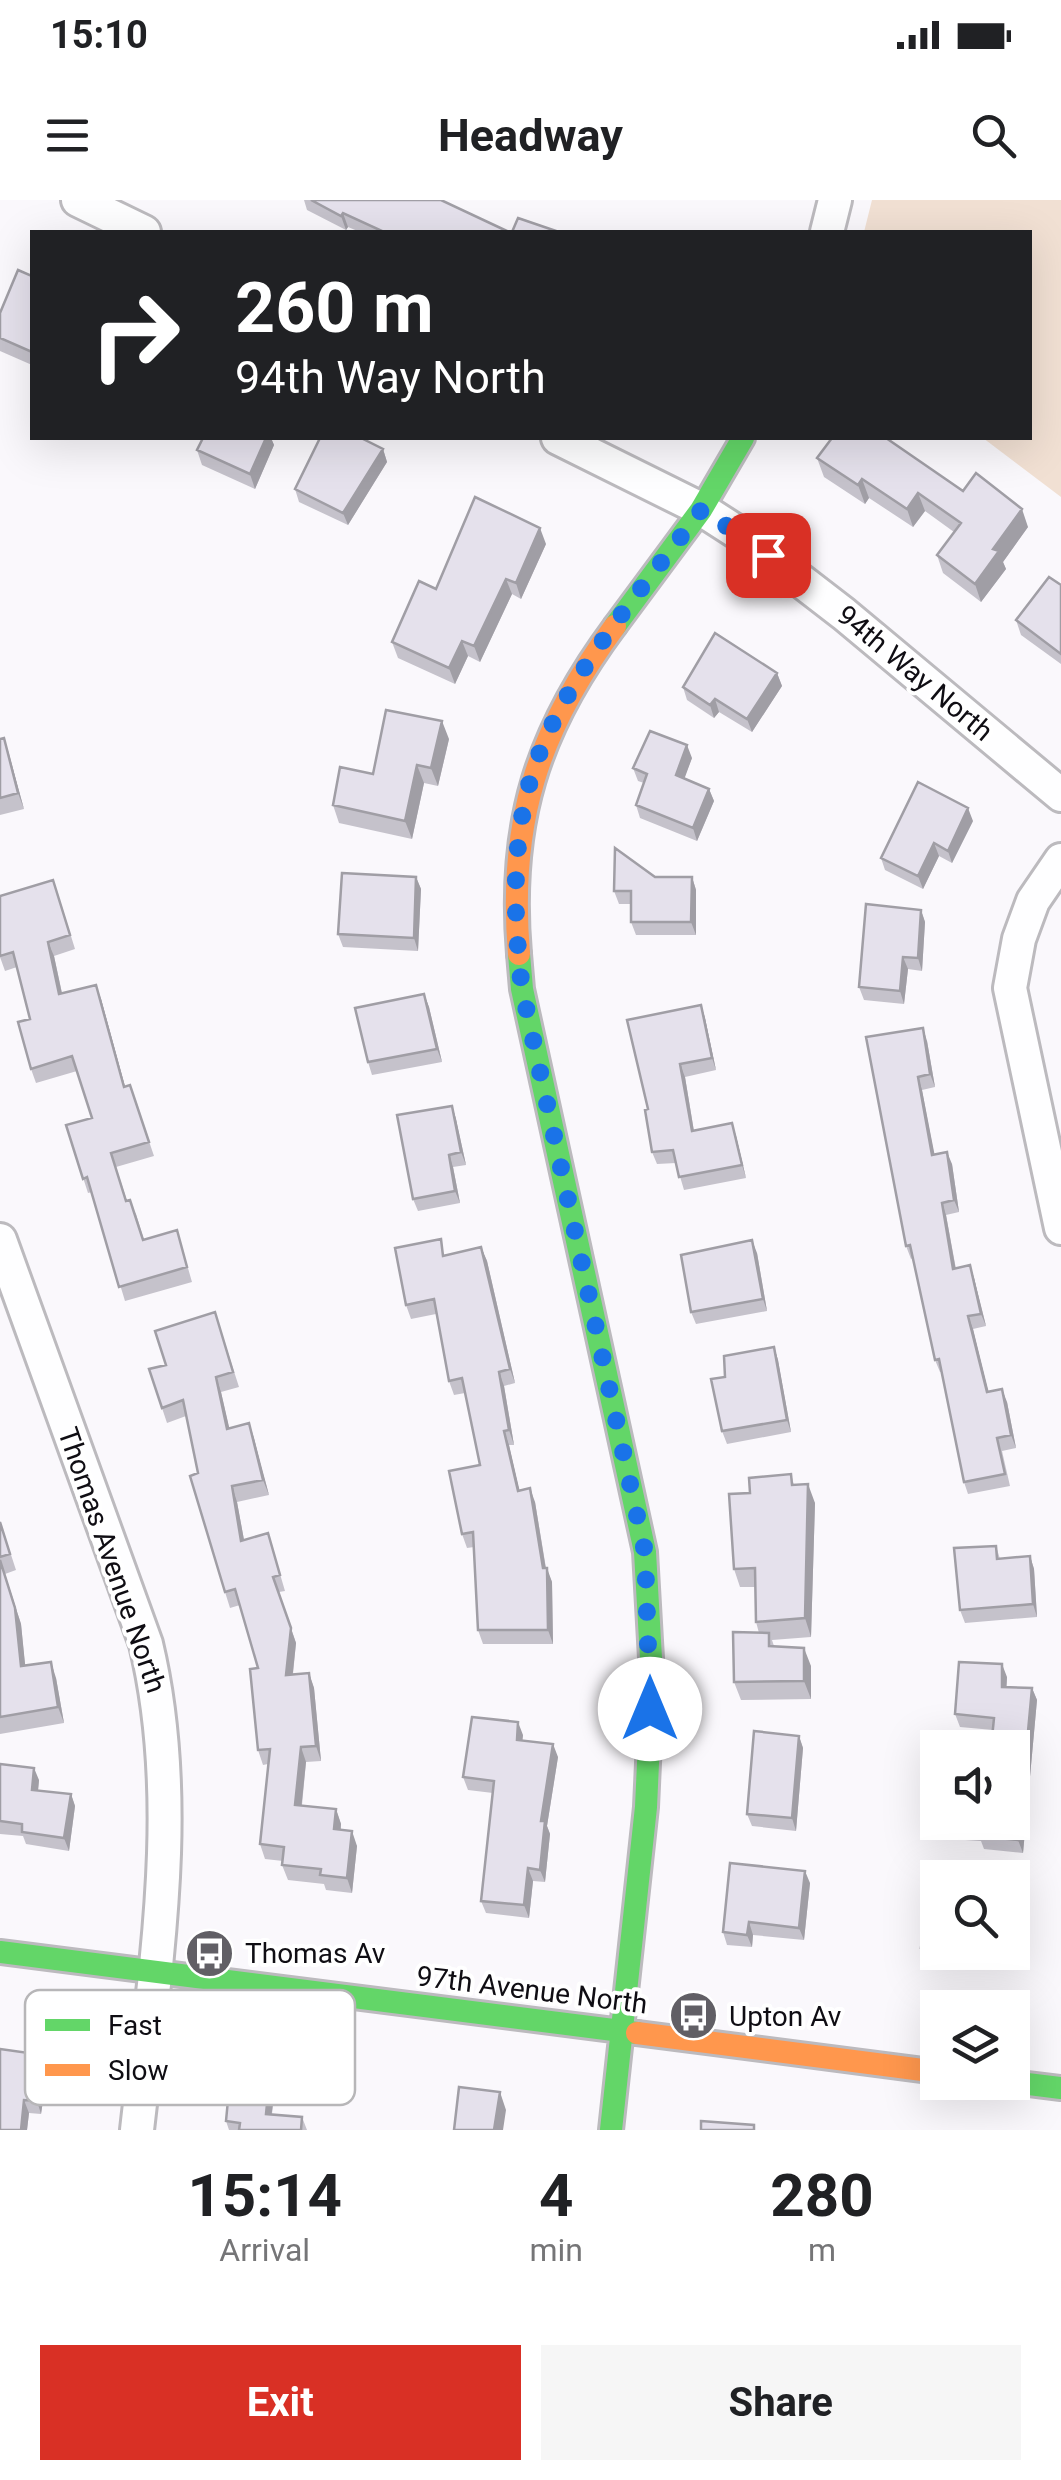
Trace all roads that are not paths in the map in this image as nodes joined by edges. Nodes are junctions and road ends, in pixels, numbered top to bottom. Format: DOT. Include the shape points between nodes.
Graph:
graph roads {
  1 [pos="78,200"];
  2 [pos="835,200"];
  3 [pos="140,230"];
  4 [pos="828,230"];
  5 [pos="562,440"];
  6 [pos="742,440"];
  7 [pos="702,509"];
  8 [pos="1061,796"];
  9 [pos="1061,860"];
  10 [pos="1061,1228"];
  11 [pos="0,1240"];
  12 [pos="0,1952"];
  13 [pos="154,1972"];
  14 [pos="152,1990"];
  15 [pos="294,1990"];
  16 [pos="355,1998"];
  17 [pos="622,2032"];
  18 [pos="920,2070"];
  19 [pos="1030,2084"];
  20 [pos="1061,2088"];
  21 [pos="139,2105"];
  22 [pos="136,2130"];
  23 [pos="611,2130"];
  1 -- 3 [label="street"];
  2 -- 4 [label="street"];
  5 -- 7 [label="street, 94th Way North"];
  6 -- 7 [label="street"];
  7 -- 8 [label="street, 94th Way North" via="844,614"];
  7 -- 17 [label="street" via="556,720 530,783 516,852 522,989 645,1552 652,1676 646,1807"];
  9 -- 10 [label="street" via="1033,901 1010,988"];
  11 -- 13 [label="street, Thomas Avenue North" via="146,1644 161,1706 166,1778"];
  12 -- 13 [label="street, 97th Avenue North"];
  13 -- 14 [label="street, Thomas Avenue North"];
  13 -- 15 [label="street, 97th Avenue North"];
  16 -- 17 [label="street, 97th Avenue North"];
  17 -- 18 [label="street, 97th Avenue North"];
  17 -- 23 [label="street"];
  19 -- 20 [label="street"];
  21 -- 22 [label="street, Thomas Avenue North"];
}
